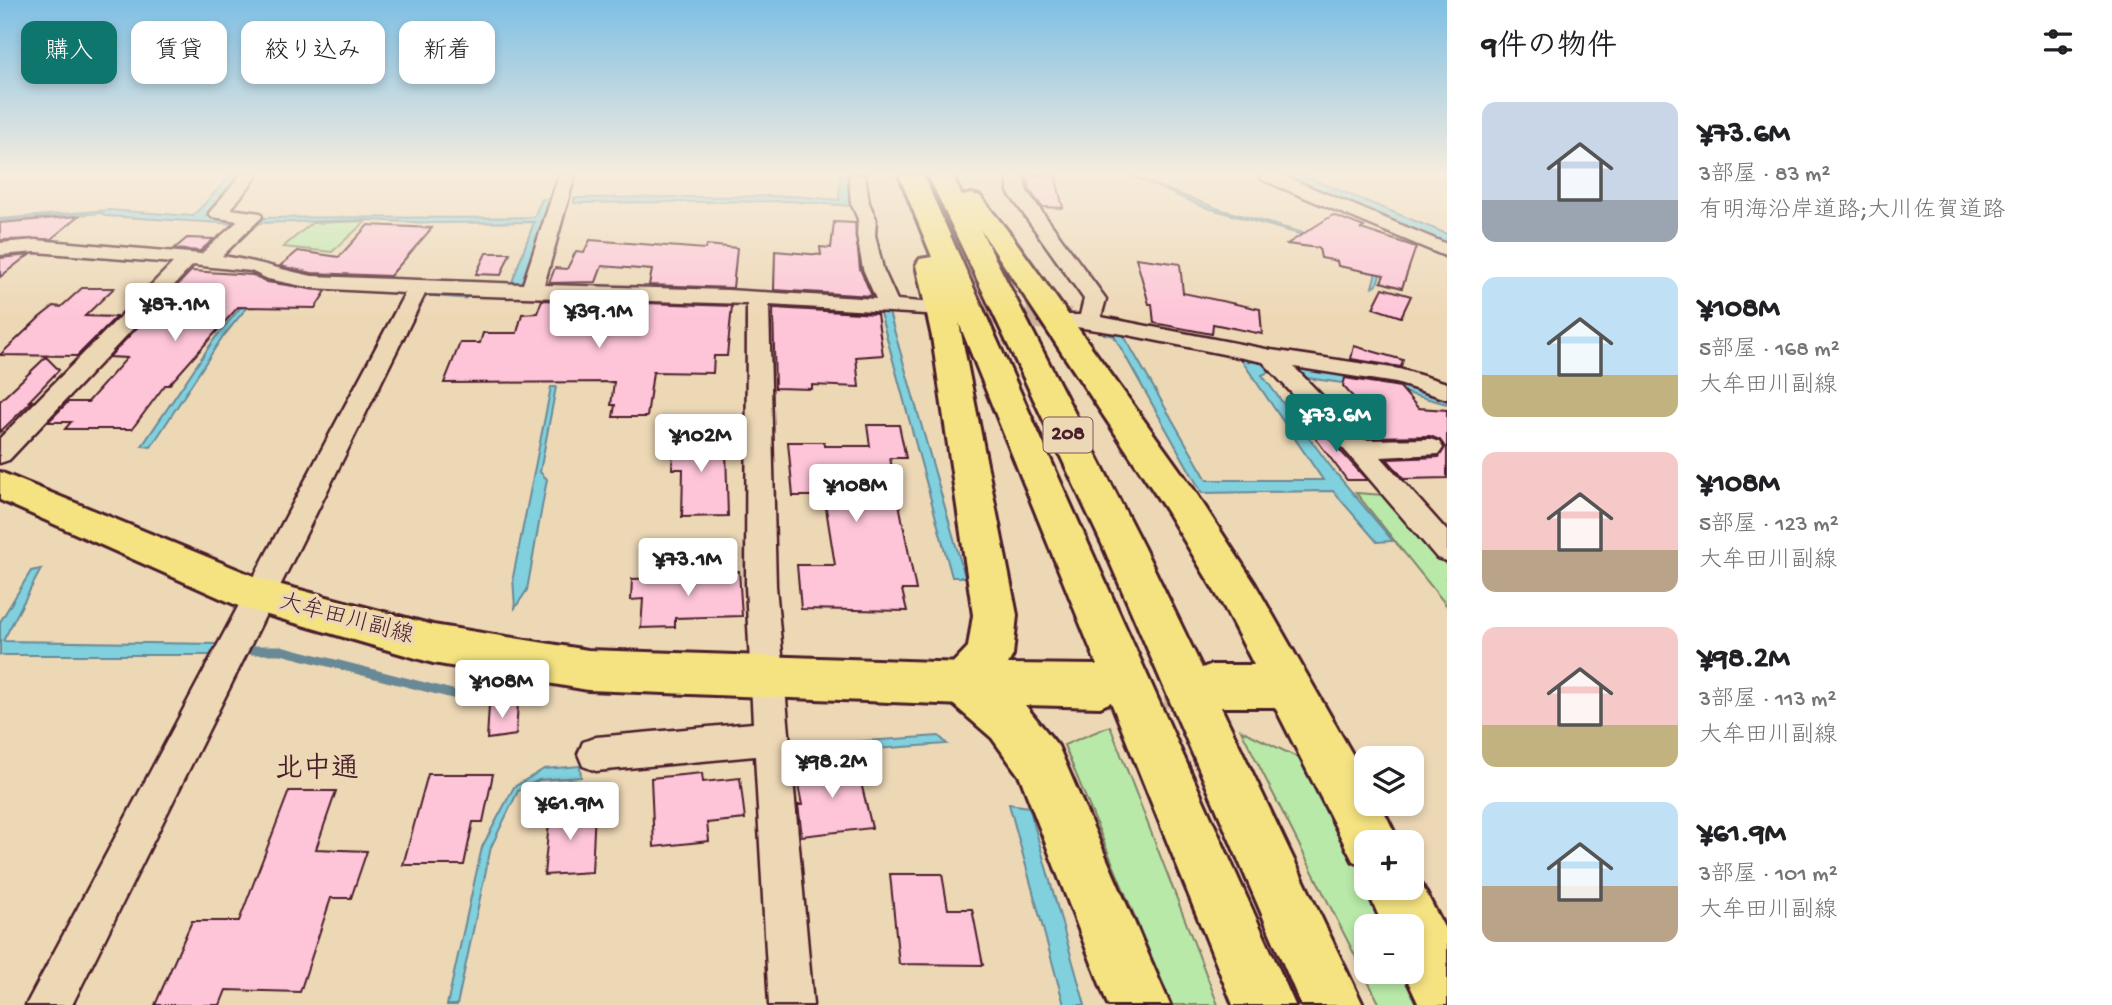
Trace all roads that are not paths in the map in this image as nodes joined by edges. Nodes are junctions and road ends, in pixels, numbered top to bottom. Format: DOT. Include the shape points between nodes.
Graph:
graph roads {
  1 [pos="247,222"];
  2 [pos="553,222"];
  3 [pos="867,222"];
  4 [pos="923,222"];
  5 [pos="928,222"];
  6 [pos="963,222"];
  7 [pos="987,222"];
  8 [pos="1037,222"];
  9 [pos="1378,222"];
  10 [pos="0,248"];
  11 [pos="1447,251"];
  12 [pos="197,260"];
  13 [pos="418,288"];
  14 [pos="532,289"];
  15 [pos="758,298"];
  16 [pos="889,305"];
  17 [pos="925,308"];
  18 [pos="1271,357"];
  19 [pos="1447,369"];
  20 [pos="1399,376"];
  21 [pos="1447,391"];
  22 [pos="1430,448"];
  23 [pos="1358,449"];
  24 [pos="0,454"];
  25 [pos="0,485"];
  26 [pos="1447,550"];
  27 [pos="258,596"];
  28 [pos="768,677"];
  29 [pos="964,684"];
  30 [pos="1286,685"];
  31 [pos="1117,691"];
  32 [pos="1201,692"];
  33 [pos="772,737"];
  34 [pos="596,754"];
  35 [pos="1365,830"];
  36 [pos="1400,900"];
  37 [pos="1447,998"];
  38 [pos="48,1005"];
  39 [pos="791,1005"];
  40 [pos="1139,1005"];
  41 [pos="1264,1005"];
  42 [pos="1332,1005"];
  1 -- 12 [label="street"];
  2 -- 14 [label="street"];
  3 -- 16 [label="street" via="873,269"];
  4 -- 29 [label="main road" via="995,615 990,655"];
  5 -- 31 [label="main road, 208"];
  6 -- 32 [label="main road, 208" via="1123,546"];
  7 -- 30 [label="main road" via="1180,500 1240,596"];
  8 -- 18 [label="street" via="1095,299 1080,321"];
  9 -- 11 [label="street"];
  10 -- 12 [label="street" via="36,246"];
  12 -- 13 [label="street" via="255,266 312,282"];
  12 -- 24 [label="street"];
  13 -- 14 [label="street"];
  13 -- 27 [label="street"];
  14 -- 15 [label="street"];
  15 -- 16 [label="street"];
  15 -- 28 [label="street" via="761,586"];
  16 -- 17 [label="street"];
  18 -- 20 [label="street"];
  18 -- 23 [label="street"];
  19 -- 20 [label="street" via="1431,375"];
  20 -- 21 [label="street"];
  22 -- 23 [label="street"];
  23 -- 26 [label="street"];
  25 -- 27 [label="main road, 大牟田川副線"];
  27 -- 28 [label="main road, 大牟田川副線" via="433,644 588,670"];
  27 -- 38 [label="street"];
  28 -- 29 [label="main road, 大牟田川副線"];
  28 -- 33 [label="street"];
  29 -- 31 [label="main road, 大牟田川副線"];
  29 -- 40 [label="main road" via="1009,722 1040,763"];
  30 -- 32 [label="main road"];
  30 -- 35 [label="main road"];
  31 -- 41 [label="main road, 208"];
  32 -- 42 [label="main road, 208"];
  33 -- 34 [label="street"];
  33 -- 39 [label="street"];
  36 -- 37 [label="main road"];
}
